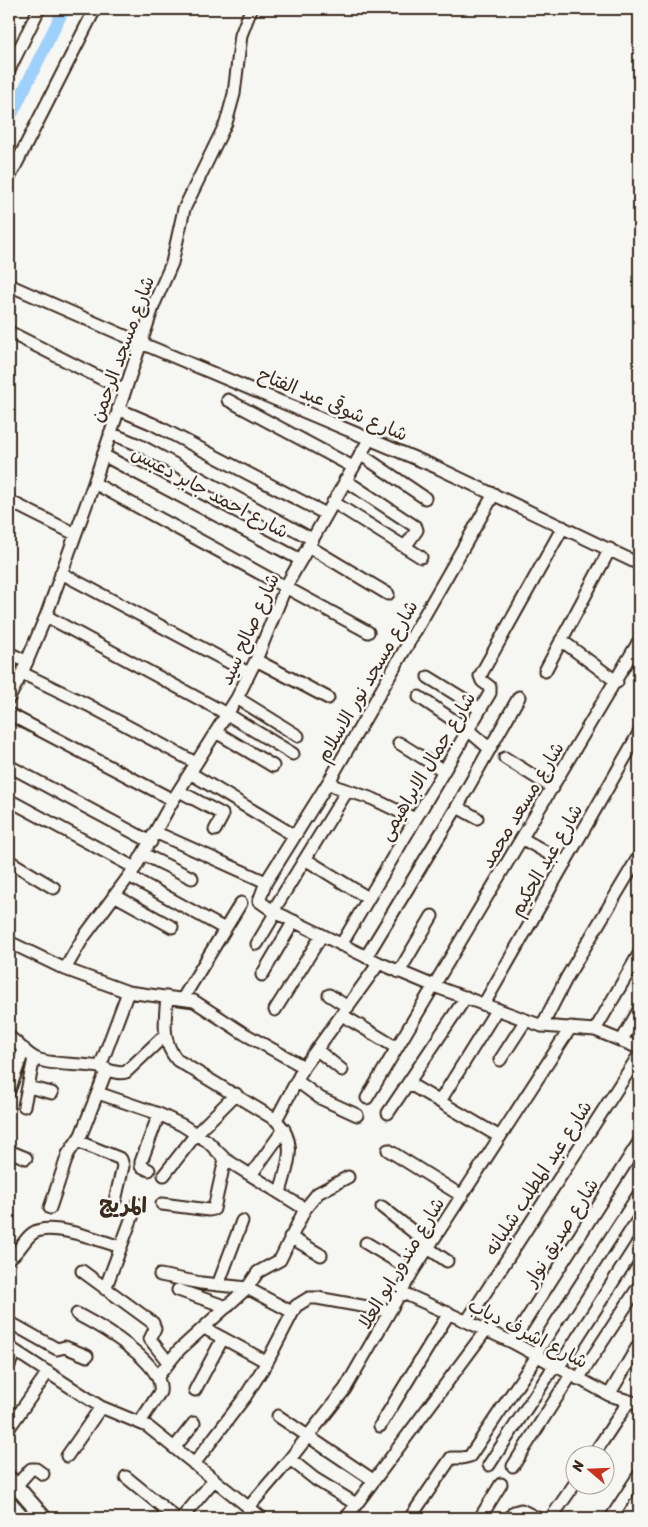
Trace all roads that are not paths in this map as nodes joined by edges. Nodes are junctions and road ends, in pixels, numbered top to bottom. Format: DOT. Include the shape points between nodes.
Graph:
graph roads {
  1 [pos="39,9"];
  2 [pos="94,9"];
  3 [pos="250,9"];
  4 [pos="14,47"];
  5 [pos="9,70"];
  6 [pos="9,178"];
  7 [pos="9,285"];
  8 [pos="9,332"];
  9 [pos="141,343"];
  10 [pos="124,390"];
  11 [pos="228,400"];
  12 [pos="118,409"];
  13 [pos="110,433"];
  14 [pos="370,438"];
  15 [pos="360,454"];
  16 [pos="104,455"];
  17 [pos="353,467"];
  18 [pos="345,480"];
  19 [pos="94,483"];
  20 [pos="494,494"];
  21 [pos="425,498"];
  22 [pos="9,501"];
  23 [pos="332,502"];
  24 [pos="326,514"];
  25 [pos="563,527"];
  26 [pos="75,534"];
  27 [pos="310,542"];
  28 [pos="405,547"];
  29 [pos="610,549"];
  30 [pos="421,557"];
  31 [pos="301,560"];
  32 [pos="639,564"];
  33 [pos="61,573"];
  34 [pos="286,586"];
  35 [pos="388,594"];
  36 [pos="46,616"];
  37 [pos="368,632"];
  38 [pos="561,640"];
  39 [pos="639,642"];
  40 [pos="9,653"];
  41 [pos="256,660"];
  42 [pos="25,667"];
  43 [pos="544,670"];
  44 [pos="250,673"];
  45 [pos="428,677"];
  46 [pos="617,682"];
  47 [pos="9,695"];
  48 [pos="519,697"];
  49 [pos="237,698"];
  50 [pos="328,698"];
  51 [pos="419,698"];
  52 [pos="480,709"];
  53 [pos="9,714"];
  54 [pos="227,714"];
  55 [pos="468,730"];
  56 [pos="216,732"];
  57 [pos="639,734"];
  58 [pos="298,736"];
  59 [pos="399,743"];
  60 [pos="490,749"];
  61 [pos="292,754"];
  62 [pos="505,758"];
  63 [pos="9,766"];
  64 [pos="273,766"];
  65 [pos="193,768"];
  66 [pos="444,771"];
  67 [pos="331,778"];
  68 [pos="553,788"];
  69 [pos="347,791"];
  70 [pos="176,795"];
  71 [pos="11,802"];
  72 [pos="458,807"];
  73 [pos="9,815"];
  74 [pos="477,818"];
  75 [pos="416,819"];
  76 [pos="215,830"];
  77 [pos="295,836"];
  78 [pos="154,837"];
  79 [pos="523,838"];
  80 [pos="143,854"];
  81 [pos="639,856"];
  82 [pos="305,859"];
  83 [pos="9,861"];
  84 [pos="565,862"];
  85 [pos="132,872"];
  86 [pos="192,878"];
  87 [pos="266,882"];
  88 [pos="54,888"];
  89 [pos="114,895"];
  90 [pos="368,898"];
  91 [pos="241,903"];
  92 [pos="274,911"];
  93 [pos="432,916"];
  94 [pos="294,921"];
  95 [pos="172,927"];
  96 [pos="225,929"];
  97 [pos="322,935"];
  98 [pos="9,942"];
  99 [pos="257,944"];
  100 [pos="341,945"];
  101 [pos="639,954"];
  102 [pos="366,957"];
  103 [pos="379,963"];
  104 [pos="65,969"];
  105 [pos="399,972"];
  106 [pos="262,975"];
  107 [pos="434,986"];
  108 [pos="128,992"];
  109 [pos="329,996"];
  110 [pos="167,997"];
  111 [pos="466,997"];
  112 [pos="183,998"];
  113 [pos="484,1004"];
  114 [pos="497,1009"];
  115 [pos="275,1010"];
  116 [pos="639,1010"];
  117 [pos="345,1011"];
  118 [pos="526,1020"];
  119 [pos="542,1026"];
  120 [pos="571,1027"];
  121 [pos="595,1030"];
  122 [pos="165,1035"];
  123 [pos="9,1037"];
  124 [pos="622,1040"];
  125 [pos="397,1048"];
  126 [pos="639,1048"];
  127 [pos="24,1049"];
  128 [pos="316,1050"];
  129 [pos="639,1055"];
  130 [pos="34,1058"];
  131 [pos="500,1060"];
  132 [pos="304,1067"];
  133 [pos="103,1068"];
  134 [pos="342,1070"];
  135 [pos="11,1076"];
  136 [pos="297,1081"];
  137 [pos="408,1083"];
  138 [pos="28,1087"];
  139 [pos="9,1091"];
  140 [pos="98,1093"];
  141 [pos="52,1094"];
  142 [pos="236,1094"];
  143 [pos="367,1098"];
  144 [pos="440,1102"];
  145 [pos="24,1106"];
  146 [pos="159,1114"];
  147 [pos="388,1114"];
  148 [pos="358,1115"];
  149 [pos="276,1120"];
  150 [pos="284,1129"];
  151 [pos="196,1133"];
  152 [pos="500,1137"];
  153 [pos="77,1141"];
  154 [pos="639,1142"];
  155 [pos="388,1150"];
  156 [pos="9,1151"];
  157 [pos="26,1158"];
  158 [pos="225,1159"];
  159 [pos="149,1170"];
  160 [pos="164,1174"];
  161 [pos="251,1175"];
  162 [pos="348,1177"];
  163 [pos="280,1193"];
  164 [pos="639,1194"];
  165 [pos="462,1196"];
  166 [pos="115,1201"];
  167 [pos="137,1204"];
  168 [pos="162,1204"];
  169 [pos="382,1207"];
  170 [pos="50,1208"];
  171 [pos="305,1209"];
  172 [pos="242,1221"];
  173 [pos="290,1237"];
  174 [pos="639,1241"];
  175 [pos="366,1243"];
  176 [pos="121,1246"];
  177 [pos="429,1247"];
  178 [pos="321,1254"];
  179 [pos="9,1258"];
  180 [pos="446,1261"];
  181 [pos="82,1271"];
  182 [pos="413,1271"];
  183 [pos="160,1275"];
  184 [pos="218,1285"];
  185 [pos="639,1286"];
  186 [pos="247,1288"];
  187 [pos="105,1289"];
  188 [pos="178,1290"];
  189 [pos="401,1292"];
  190 [pos="228,1307"];
  191 [pos="390,1311"];
  192 [pos="292,1312"];
  193 [pos="449,1313"];
  194 [pos="77,1314"];
  195 [pos="466,1321"];
  196 [pos="9,1322"];
  197 [pos="204,1328"];
  198 [pos="486,1330"];
  199 [pos="223,1338"];
  200 [pos="512,1342"];
  201 [pos="639,1344"];
  202 [pos="12,1349"];
  203 [pos="536,1355"];
  204 [pos="87,1356"];
  205 [pos="168,1362"];
  206 [pos="267,1362"];
  207 [pos="9,1365"];
  208 [pos="556,1366"];
  209 [pos="48,1372"];
  210 [pos="158,1376"];
  211 [pos="575,1377"];
  212 [pos="195,1390"];
  213 [pos="609,1394"];
  214 [pos="634,1402"];
  215 [pos="101,1408"];
  216 [pos="278,1416"];
  217 [pos="140,1422"];
  218 [pos="194,1423"];
  219 [pos="380,1426"];
  220 [pos="9,1428"];
  221 [pos="308,1437"];
  222 [pos="602,1444"];
  223 [pos="175,1447"];
  224 [pos="67,1456"];
  225 [pos="290,1459"];
  226 [pos="194,1464"];
  227 [pos="489,1465"];
  228 [pos="512,1466"];
  229 [pos="43,1474"];
  230 [pos="639,1475"];
  231 [pos="126,1477"];
  232 [pos="214,1480"];
  233 [pos="374,1480"];
  234 [pos="12,1482"];
  235 [pos="501,1484"];
  236 [pos="567,1494"];
  237 [pos="356,1504"];
  238 [pos="248,1508"];
  239 [pos="44,1518"];
  240 [pos="176,1518"];
  241 [pos="182,1518"];
  242 [pos="262,1518"];
  243 [pos="346,1518"];
  244 [pos="410,1518"];
  245 [pos="480,1518"];
  246 [pos="510,1518"];
  247 [pos="537,1518"];
  248 [pos="551,1518"];
  249 [pos="612,1518"];
  1 -- 4 [label="street"];
  2 -- 6 [label="street"];
  3 -- 9 [label="street, شارع مسجد الرحمن" via="241,35 234,94 226,123 186,203 172,263"];
  4 -- 5 [label="street"];
  7 -- 9 [label="street, شارع شوقى عبد الفتاح"];
  8 -- 10 [label="street"];
  9 -- 10 [label="street, شارع مسجد الرحمن"];
  9 -- 14 [label="street, شارع شوقى عبد الفتاح"];
  10 -- 12 [label="street, شارع مسجد الرحمن"];
  11 -- 17 [label="street"];
  12 -- 13 [label="street, شارع مسجد الرحمن"];
  12 -- 24 [label="street"];
  13 -- 16 [label="street, شارع مسجد الرحمن"];
  13 -- 27 [label="street" via="139,445"];
  14 -- 15 [label="street, شارع صالح سيد"];
  14 -- 20 [label="street, شارع شوقى عبد الفتاح"];
  15 -- 17 [label="street, شارع صالح سيد"];
  15 -- 21 [label="street"];
  16 -- 19 [label="street, شارع مسجد الرحمن"];
  16 -- 31 [label="street, شارع احمد جابر دعبس"];
  17 -- 18 [label="street, شارع صالح سيد"];
  18 -- 23 [label="street, شارع صالح سيد"];
  18 -- 28 [label="street" via="416,527"];
  19 -- 26 [label="street, شارع مسجد الرحمن"];
  19 -- 34 [label="street"];
  20 -- 25 [label="street, شارع شوقى عبد الفتاح"];
  20 -- 67 [label="street, شارع مسجد نور الاسلام"];
  22 -- 26 [label="street"];
  23 -- 24 [label="street, شارع صالح سيد"];
  23 -- 28 [label="street"];
  24 -- 27 [label="street, شارع صالح سيد"];
  25 -- 29 [label="street, شارع شوقى عبد الفتاح"];
  25 -- 52 [label="street, شارع جمال الابراهيمى" via="480,676 491,690"];
  26 -- 33 [label="street, شارع مسجد الرحمن"];
  27 -- 31 [label="street, شارع صالح سيد"];
  27 -- 35 [label="street"];
  28 -- 30 [label="street"];
  29 -- 32 [label="street, شارع شوقى عبد الفتاح"];
  29 -- 38 [label="street"];
  31 -- 34 [label="street, شارع صالح سيد"];
  33 -- 36 [label="street, شارع مسجد الرحمن"];
  33 -- 44 [label="street"];
  34 -- 37 [label="street"];
  34 -- 41 [label="street, شارع صالح سيد"];
  36 -- 42 [label="street, شارع مسجد الرحمن"];
  36 -- 54 [label="street"];
  38 -- 43 [label="street"];
  38 -- 46 [label="street"];
  39 -- 46 [label="street, شارع مسعد محمد"];
  40 -- 42 [label="street"];
  41 -- 44 [label="street, شارع صالح سيد"];
  41 -- 50 [label="street"];
  42 -- 47 [label="street, شارع مسجد الرحمن"];
  42 -- 65 [label="street"];
  44 -- 49 [label="street, شارع صالح سيد"];
  45 -- 52 [label="street"];
  46 -- 68 [label="street, شارع مسعد محمد"];
  48 -- 60 [label="street"];
  49 -- 54 [label="street, شارع صالح سيد"];
  49 -- 58 [label="street"];
  51 -- 55 [label="street"];
  52 -- 55 [label="street, شارع جمال الابراهيمى"];
  53 -- 70 [label="street"];
  54 -- 56 [label="street, شارع صالح سيد"];
  54 -- 61 [label="street"];
  55 -- 60 [label="street"];
  55 -- 66 [label="street, شارع جمال الابراهيمى"];
  56 -- 64 [label="street"];
  56 -- 65 [label="street, شارع صالح سيد"];
  57 -- 84 [label="street, شارع عبد الحكيم"];
  59 -- 66 [label="street"];
  60 -- 72 [label="street"];
  62 -- 68 [label="street"];
  63 -- 78 [label="street"];
  65 -- 70 [label="street, شارع صالح سيد"];
  65 -- 77 [label="street"];
  66 -- 75 [label="street, شارع جمال الابراهيمى"];
  67 -- 69 [label="street" via="334,786"];
  67 -- 77 [label="street, شارع مسجد نور الاسلام"];
  68 -- 79 [label="street, شارع مسعد محمد"];
  69 -- 75 [label="street"];
  69 -- 82 [label="street"];
  70 -- 76 [label="street" via="222,814"];
  70 -- 78 [label="street, شارع صالح سيد"];
  71 -- 73 [label="street"];
  71 -- 85 [label="street"];
  72 -- 74 [label="street"];
  72 -- 102 [label="street"];
  75 -- 90 [label="street, شارع جمال الابراهيمى"];
  77 -- 87 [label="street, شارع مسجد نور الاسلام"];
  78 -- 80 [label="street, شارع صالح سيد"];
  78 -- 87 [label="street"];
  79 -- 84 [label="street"];
  79 -- 107 [label="street, شارع مسعد محمد"];
  80 -- 85 [label="street, شارع صالح سيد"];
  80 -- 86 [label="street"];
  81 -- 119 [label="street" via="566,977"];
  82 -- 90 [label="street"];
  82 -- 92 [label="street"];
  83 -- 88 [label="street"];
  84 -- 113 [label="street, شارع عبد الحكيم"];
  85 -- 89 [label="street, شارع صالح سيد"];
  85 -- 96 [label="street"];
  87 -- 92 [label="street" via="258,897"];
  89 -- 95 [label="street"];
  89 -- 104 [label="street, شارع صالح سيد"];
  90 -- 100 [label="street, شارع جمال الابراهيمى"];
  91 -- 96 [label="street"];
  92 -- 94 [label="street"];
  92 -- 99 [label="street"];
  93 -- 105 [label="street"];
  94 -- 97 [label="street"];
  94 -- 106 [label="street"];
  96 -- 112 [label="street"];
  97 -- 100 [label="street"];
  97 -- 115 [label="street"];
  98 -- 104 [label="street"];
  100 -- 102 [label="street"];
  101 -- 121 [label="street"];
  102 -- 103 [label="street"];
  103 -- 105 [label="street"];
  103 -- 117 [label="street"];
  104 -- 108 [label="street"];
  105 -- 107 [label="street"];
  107 -- 111 [label="street"];
  107 -- 125 [label="street, شارع مسعد محمد"];
  108 -- 110 [label="street"];
  108 -- 133 [label="street"];
  109 -- 117 [label="street"];
  110 -- 112 [label="street"];
  110 -- 122 [label="street"];
  111 -- 113 [label="street"];
  111 -- 137 [label="street"];
  112 -- 132 [label="street" via="205,1006 243,1033"];
  113 -- 114 [label="street"];
  114 -- 118 [label="street"];
  114 -- 144 [label="street"];
  116 -- 124 [label="street"];
  117 -- 125 [label="street"];
  117 -- 128 [label="street"];
  118 -- 119 [label="street"];
  118 -- 131 [label="street"];
  119 -- 120 [label="street"];
  120 -- 121 [label="street"];
  120 -- 152 [label="street, شارع مندور ابو العلا"];
  121 -- 124 [label="street"];
  122 -- 133 [label="street" via="126,1072 122,1074"];
  122 -- 142 [label="street" via="177,1060"];
  123 -- 127 [label="street"];
  124 -- 126 [label="street"];
  125 -- 143 [label="street, شارع مسعد محمد"];
  127 -- 130 [label="street"];
  127 -- 135 [label="street"];
  128 -- 132 [label="street"];
  128 -- 134 [label="street"];
  129 -- 195 [label="street, شارع عبد المطلب شلبانه"];
  130 -- 133 [label="street"];
  130 -- 138 [label="street"];
  132 -- 136 [label="street"];
  133 -- 140 [label="street"];
  135 -- 139 [label="street"];
  136 -- 148 [label="street" via="320,1098"];
  136 -- 149 [label="street"];
  137 -- 144 [label="street"];
  137 -- 147 [label="street"];
  138 -- 141 [label="street"];
  138 -- 145 [label="street"];
  140 -- 146 [label="street"];
  140 -- 153 [label="street"];
  142 -- 149 [label="street"];
  142 -- 151 [label="street"];
  144 -- 152 [label="street"];
  146 -- 151 [label="street"];
  146 -- 159 [label="street" via="141,1162 141,1166"];
  149 -- 150 [label="street"];
  150 -- 161 [label="street"];
  150 -- 163 [label="street" via="290,1156"];
  151 -- 158 [label="street"];
  151 -- 160 [label="street"];
  152 -- 165 [label="street, شارع مندور ابو العلا"];
  153 -- 166 [label="street" via="121,1159 123,1166"];
  153 -- 170 [label="street" via="68,1154"];
  154 -- 200 [label="street, شارع صديق نوار"];
  155 -- 165 [label="street"];
  156 -- 157 [label="street"];
  158 -- 161 [label="street"];
  158 -- 168 [label="street" via="214,1209"];
  161 -- 163 [label="street"];
  162 -- 171 [label="street" via="323,1189"];
  163 -- 171 [label="street"];
  164 -- 203 [label="street"];
  165 -- 177 [label="street, شارع مندور ابو العلا"];
  167 -- 176 [label="street"];
  169 -- 177 [label="street"];
  171 -- 173 [label="street"];
  172 -- 184 [label="street"];
  173 -- 178 [label="street"];
  173 -- 186 [label="street" via="280,1260 262,1268"];
  174 -- 208 [label="street"];
  175 -- 182 [label="street"];
  176 -- 179 [label="street" via="48,1228 31,1234 20,1250"];
  176 -- 187 [label="street"];
  177 -- 180 [label="street"];
  177 -- 182 [label="street, شارع مندور ابو العلا"];
  181 -- 187 [label="street"];
  182 -- 189 [label="street, شارع مندور ابو العلا"];
  183 -- 184 [label="street"];
  184 -- 186 [label="street"];
  185 -- 211 [label="street"];
  186 -- 190 [label="street"];
  186 -- 192 [label="street"];
  187 -- 205 [label="street" via="153,1323 155,1329 150,1339"];
  188 -- 190 [label="street"];
  189 -- 191 [label="street, شارع مندور ابو العلا"];
  189 -- 193 [label="street, شارع اشرف دياب"];
  190 -- 197 [label="street"];
  191 -- 192 [label="street" via="317,1298 302,1300"];
  191 -- 221 [label="street, شارع مندور ابو العلا" via="345,1389"];
  192 -- 206 [label="street"];
  193 -- 195 [label="street, شارع اشرف دياب"];
  193 -- 219 [label="street"];
  194 -- 210 [label="street" via="124,1343"];
  195 -- 198 [label="street, شارع اشرف دياب"];
  196 -- 204 [label="street" via="58,1349 65,1347"];
  197 -- 199 [label="street"];
  197 -- 205 [label="street"];
  198 -- 200 [label="street, شارع اشرف دياب"];
  198 -- 233 [label="street"];
  199 -- 206 [label="street"];
  199 -- 212 [label="street"];
  200 -- 203 [label="street, شارع اشرف دياب"];
  201 -- 213 [label="street"];
  202 -- 207 [label="street"];
  202 -- 209 [label="street"];
  203 -- 208 [label="street, شارع اشرف دياب"];
  203 -- 244 [label="street" via="470,1456 451,1458"];
  205 -- 210 [label="street"];
  206 -- 226 [label="street" via="246,1397"];
  208 -- 211 [label="street, شارع اشرف دياب"];
  208 -- 227 [label="street"];
  209 -- 215 [label="street"];
  209 -- 220 [label="street"];
  210 -- 217 [label="street" via="160,1392"];
  211 -- 213 [label="street, شارع اشرف دياب"];
  211 -- 228 [label="street"];
  213 -- 214 [label="street, شارع اشرف دياب"];
  214 -- 222 [label="street"];
  215 -- 217 [label="street"];
  215 -- 224 [label="street"];
  216 -- 221 [label="street"];
  217 -- 223 [label="street"];
  218 -- 223 [label="street"];
  221 -- 225 [label="street, شارع مندور ابو العلا"];
  221 -- 233 [label="street"];
  223 -- 226 [label="street"];
  225 -- 237 [label="street"];
  225 -- 238 [label="street, شارع مندور ابو العلا"];
  226 -- 232 [label="street"];
  229 -- 234 [label="street" via="31,1469"];
  230 -- 249 [label="street"];
  231 -- 240 [label="street"];
  232 -- 238 [label="street"];
  232 -- 241 [label="street"];
  233 -- 237 [label="street"];
  234 -- 239 [label="street"];
  235 -- 245 [label="street"];
  236 -- 248 [label="street"];
  237 -- 243 [label="street"];
  238 -- 242 [label="street"];
  246 -- 247 [label="street" via="521,1510"];
}
